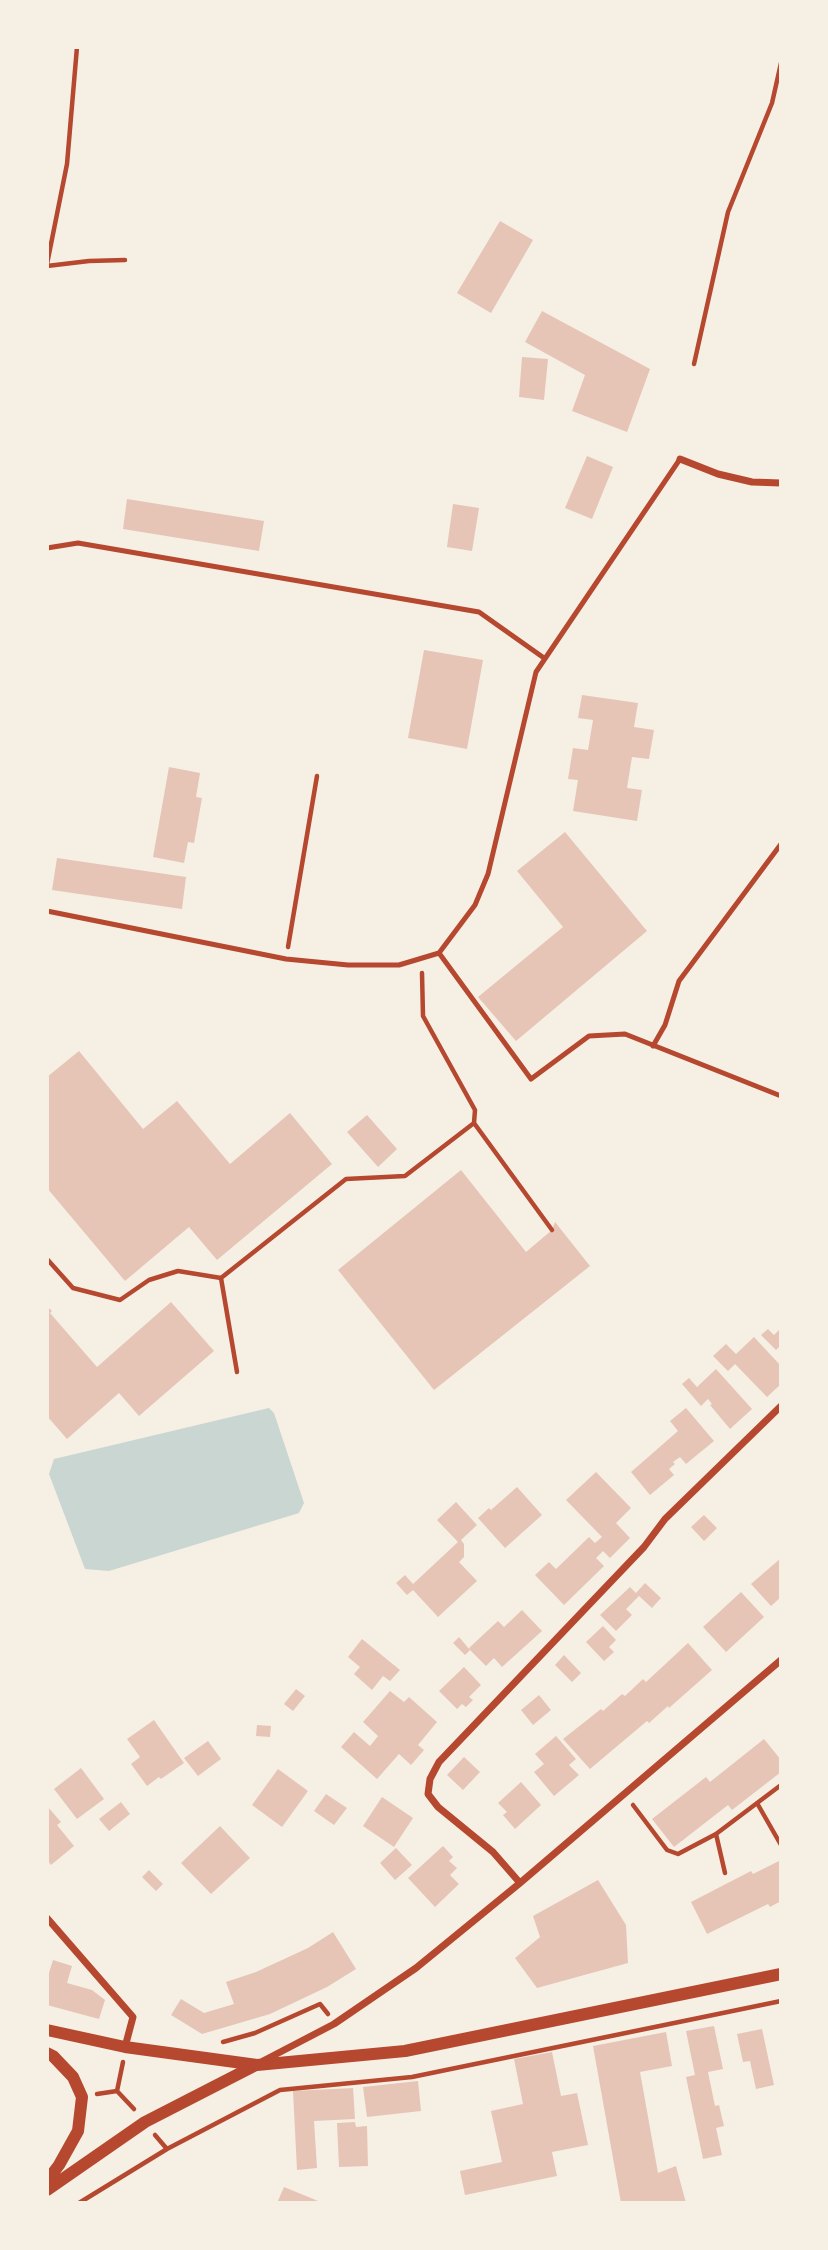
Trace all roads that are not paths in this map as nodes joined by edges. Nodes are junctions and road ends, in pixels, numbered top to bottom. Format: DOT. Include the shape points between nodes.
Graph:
graph roads {
  1 [pos="680,459"];
  2 [pos="781,483"];
  3 [pos="47,548"];
  4 [pos="544,658"];
  5 [pos="781,844"];
  6 [pos="47,911"];
  7 [pos="439,953"];
  8 [pos="653,1046"];
  9 [pos="781,1097"];
  10 [pos="781,1406"];
  11 [pos="781,1660"];
  12 [pos="520,1883"];
  13 [pos="47,1918"];
  14 [pos="781,1974"];
  15 [pos="47,2030"];
  16 [pos="125,2047"];
  17 [pos="47,2053"];
  18 [pos="257,2065"];
  19 [pos="47,2181"];
  20 [pos="47,2190"];
  1 -- 2 [label="street" via="718,474"];
  1 -- 4 [label="lane"];
  3 -- 4 [label="lane" via="78,543 480,612"];
  4 -- 7 [label="lane" via="536,672 488,874 475,905"];
  5 -- 8 [label="lane" via="679,981"];
  6 -- 7 [label="lane" via="286,959 399,965"];
  7 -- 8 [label="lane" via="531,1079 589,1036 625,1034"];
  8 -- 9 [label="lane"];
  10 -- 12 [label="street" via="665,1519 592,1603 439,1762 428,1794 493,1852"];
  11 -- 12 [label="street"];
  12 -- 18 [label="street" via="416,1968 334,2024"];
  13 -- 16 [label="street" via="133,2017"];
  14 -- 18 [label="street" via="405,2050"];
  15 -- 16 [label="street"];
  16 -- 18 [label="street"];
  17 -- 19 [label="street" via="73,2077 82,2097 78,2131"];
  18 -- 20 [label="street" via="145,2122"];
}
